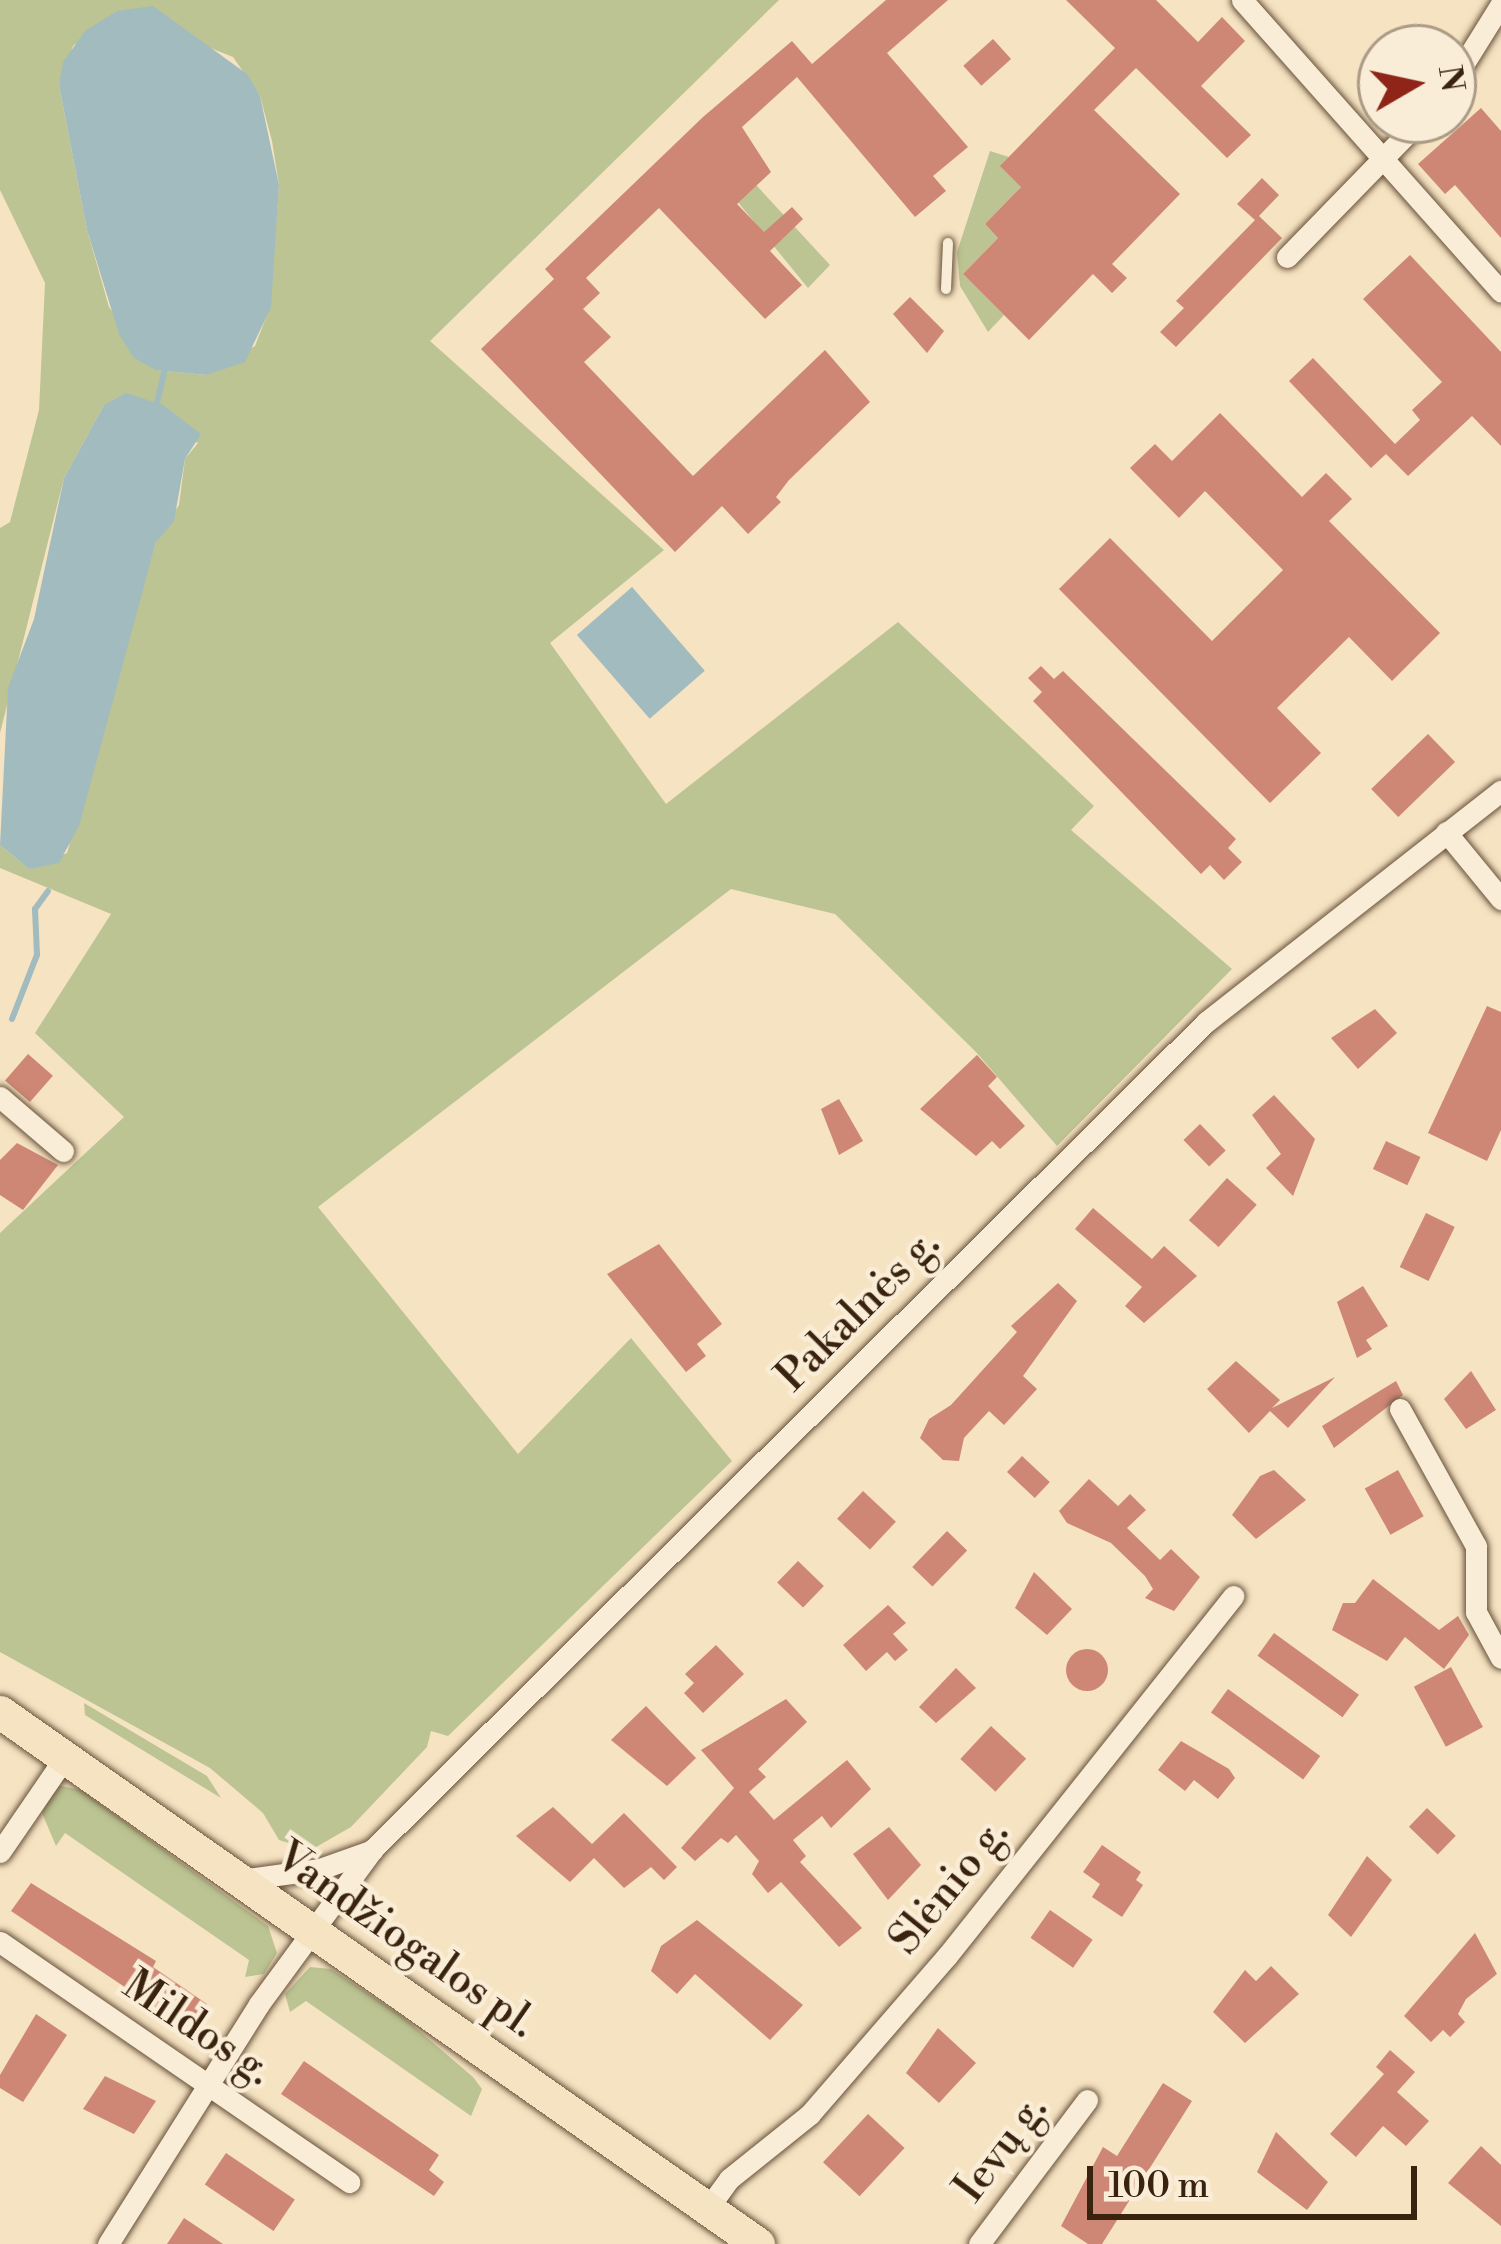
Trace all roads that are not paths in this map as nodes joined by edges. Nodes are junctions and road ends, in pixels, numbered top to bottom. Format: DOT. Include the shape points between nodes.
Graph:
graph roads {
  1 [pos="1242,0"];
  2 [pos="1501,4"];
  3 [pos="1477,42"];
  4 [pos="1395,144"];
  5 [pos="1381,158"];
  6 [pos="948,243"];
  7 [pos="1287,257"];
  8 [pos="946,289"];
  9 [pos="1501,292"];
  10 [pos="1501,791"];
  11 [pos="1446,832"];
  12 [pos="1501,899"];
  13 [pos="0,1097"];
  14 [pos="63,1151"];
  15 [pos="1400,1408"];
  16 [pos="1233,1596"];
  17 [pos="1501,1658"];
  18 [pos="0,1712"];
  19 [pos="64,1757"];
  20 [pos="373,1849"];
  21 [pos="0,1852"];
  22 [pos="239,1880"];
  23 [pos="314,1931"];
  24 [pos="0,1942"];
  25 [pos="209,2084"];
  26 [pos="1087,2100"];
  27 [pos="349,2182"];
  28 [pos="707,2208"];
  29 [pos="108,2244"];
  30 [pos="758,2244"];
  31 [pos="979,2244"];
  1 -- 5 [label="street"];
  2 -- 3 [label="street"];
  4 -- 5 [label="street"];
  5 -- 7 [label="street"];
  5 -- 9 [label="street"];
  6 -- 8 [label="lane"];
  10 -- 11 [label="street, Pakalnės g."];
  11 -- 12 [label="street"];
  11 -- 20 [label="street, Pakalnės g." via="1206,1022"];
  13 -- 14 [label="street"];
  15 -- 17 [label="street" via="1476,1546 1476,1612"];
  16 -- 28 [label="street, Slėnio g." via="934,1970 810,2114 729,2179"];
  18 -- 19 [label="main road, Vandžiogalos pl."];
  19 -- 21 [label="street"];
  19 -- 22 [label="main road, Vandžiogalos pl."];
  20 -- 22 [label="street" via="320,1869"];
  20 -- 23 [label="street, Pakalnės g."];
  22 -- 23 [label="main road, Vandžiogalos pl."];
  23 -- 25 [label="street, Pakalnės g."];
  23 -- 28 [label="main road, Vandžiogalos pl."];
  24 -- 25 [label="street, Mildos g."];
  25 -- 27 [label="street, Mildos g."];
  25 -- 29 [label="street, Pakalnės g."];
  26 -- 31 [label="street, Ievų g."];
  28 -- 30 [label="main road, Vandžiogalos pl."];
}
